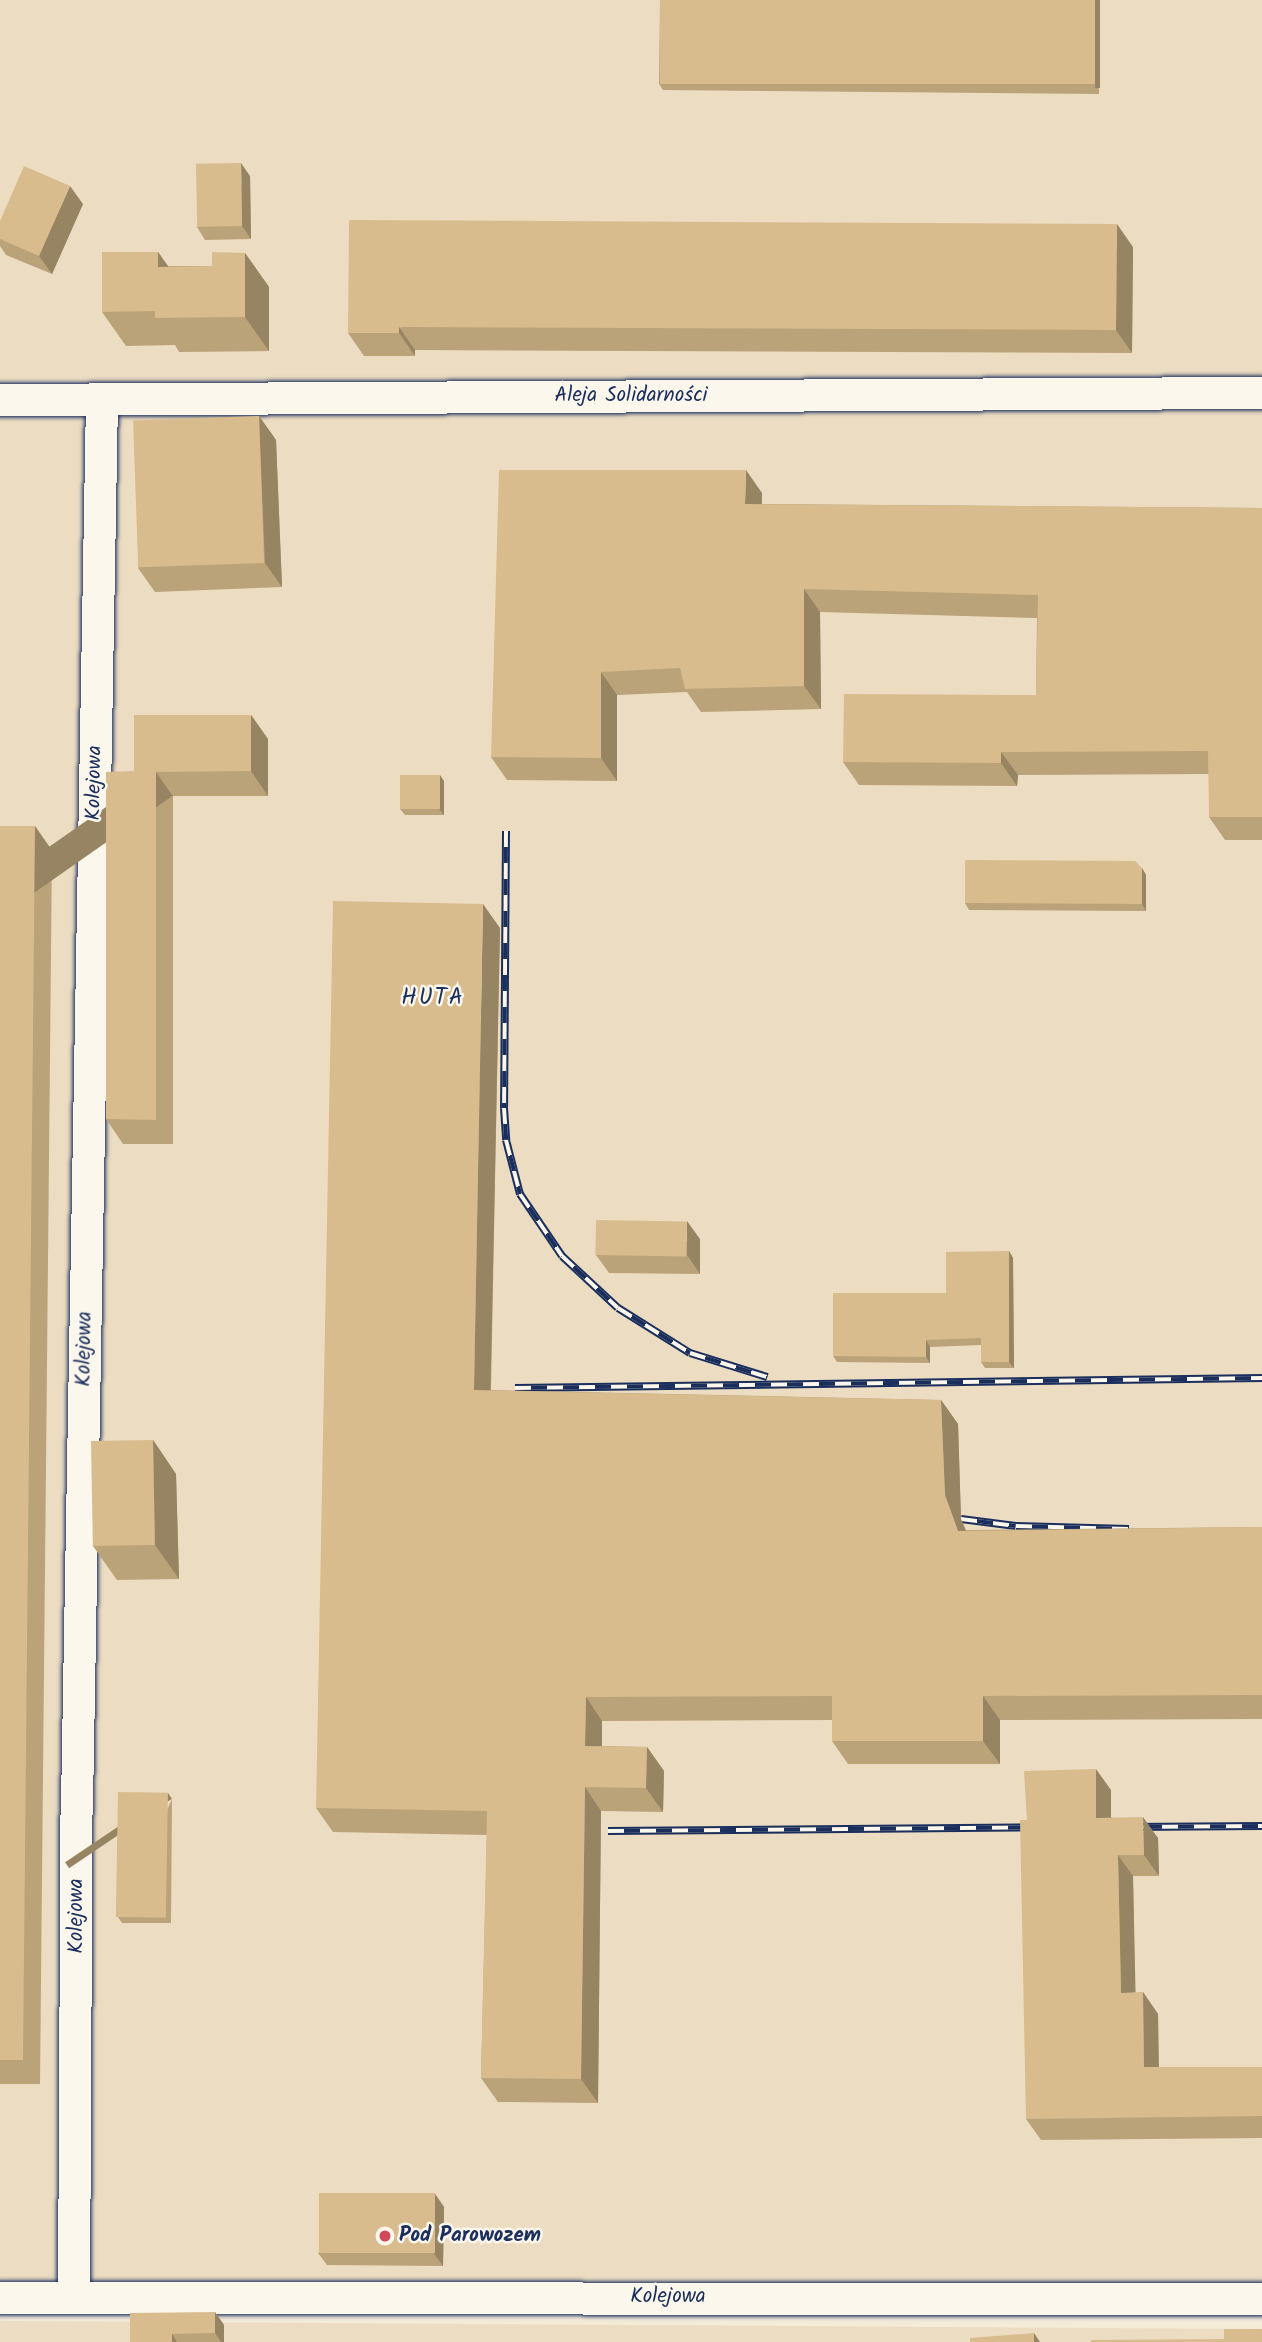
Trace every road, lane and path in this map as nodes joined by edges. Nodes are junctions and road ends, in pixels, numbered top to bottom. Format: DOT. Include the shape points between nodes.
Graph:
graph roads {
  1 [pos="1262,393"];
  2 [pos="0,400"];
  3 [pos="102,401"];
  4 [pos="0,2298"];
  5 [pos="74,2298"];
  6 [pos="1262,2299"];
  1 -- 3 [label="street, Aleja Solidarności"];
  2 -- 3 [label="street, Aleja Solidarności"];
  3 -- 5 [label="street, Kolejowa" via="77,1804"];
  4 -- 5 [label="street, Kolejowa"];
  5 -- 6 [label="street, Kolejowa"];
}
